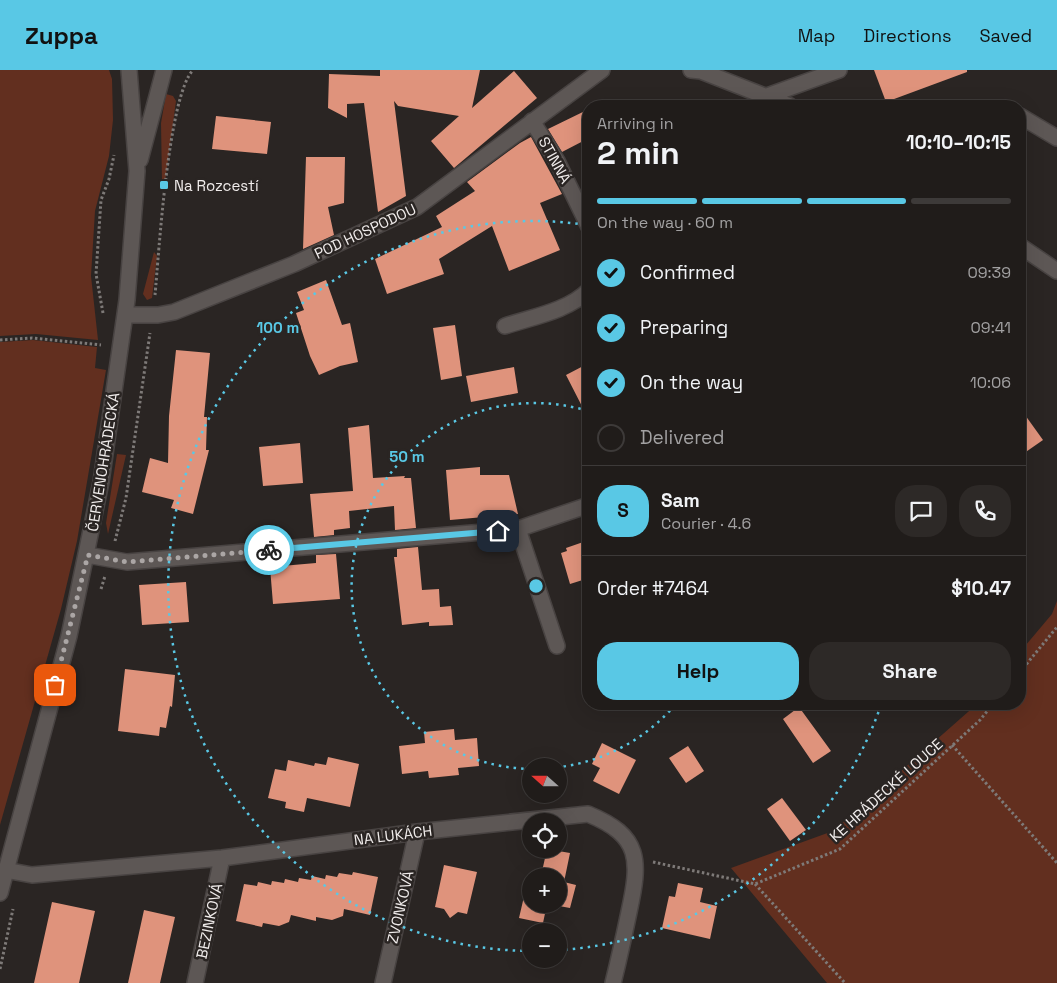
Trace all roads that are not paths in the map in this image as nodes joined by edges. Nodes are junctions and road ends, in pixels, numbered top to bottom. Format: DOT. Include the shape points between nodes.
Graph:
graph roads {
  1 [pos="130,70"];
  2 [pos="164,70"];
  3 [pos="602,70"];
  4 [pos="691,70"];
  5 [pos="839,70"];
  6 [pos="767,96"];
  7 [pos="776,100"];
  8 [pos="1026,120"];
  9 [pos="532,121"];
  10 [pos="1057,138"];
  11 [pos="137,171"];
  12 [pos="582,213"];
  13 [pos="1026,250"];
  14 [pos="1057,271"];
  15 [pos="582,296"];
  16 [pos="125,315"];
  17 [pos="505,326"];
  18 [pos="582,507"];
  19 [pos="518,529"];
  20 [pos="88,555"];
  21 [pos="557,646"];
  22 [pos="417,832"];
  23 [pos="222,858"];
  24 [pos="5,870"];
  25 [pos="0,894"];
  26 [pos="195,983"];
  27 [pos="383,983"];
  28 [pos="614,983"];
  1 -- 11 [label="street, ČERVENOHRÁDECKÁ"];
  2 -- 11 [label="street, ČERVENOHRÁDECKÁ"];
  3 -- 9 [label="street, POD HOSPODOU"];
  4 -- 6 [label="street"];
  5 -- 6 [label="street"];
  6 -- 7 [label="street"];
  8 -- 10 [label="street"];
  9 -- 12 [label="street, STINNÁ" via="557,161"];
  9 -- 16 [label="street, POD HOSPODOU" via="418,208 294,264 174,312"];
  11 -- 16 [label="street, ČERVENOHRÁDECKÁ"];
  13 -- 14 [label="street"];
  15 -- 17 [label="street" via="554,310"];
  16 -- 20 [label="street, ČERVENOHRÁDECKÁ"];
  18 -- 19 [label="street"];
  19 -- 20 [label="street" via="127,562"];
  19 -- 21 [label="street"];
  20 -- 24 [label="street, ČERVENOHRÁDECKÁ"];
  22 -- 23 [label="street, NA LUKÁCH"];
  22 -- 27 [label="street, ZVONKOVÁ"];
  22 -- 28 [label="street, NA LUKÁCH" via="588,814 611,824 628,840 635,858 636,878"];
  23 -- 24 [label="street, NA LUKÁCH" via="32,875"];
  23 -- 26 [label="street, BEZINKOVÁ"];
  24 -- 25 [label="street, ČERVENOHRÁDECKÁ"];
}
